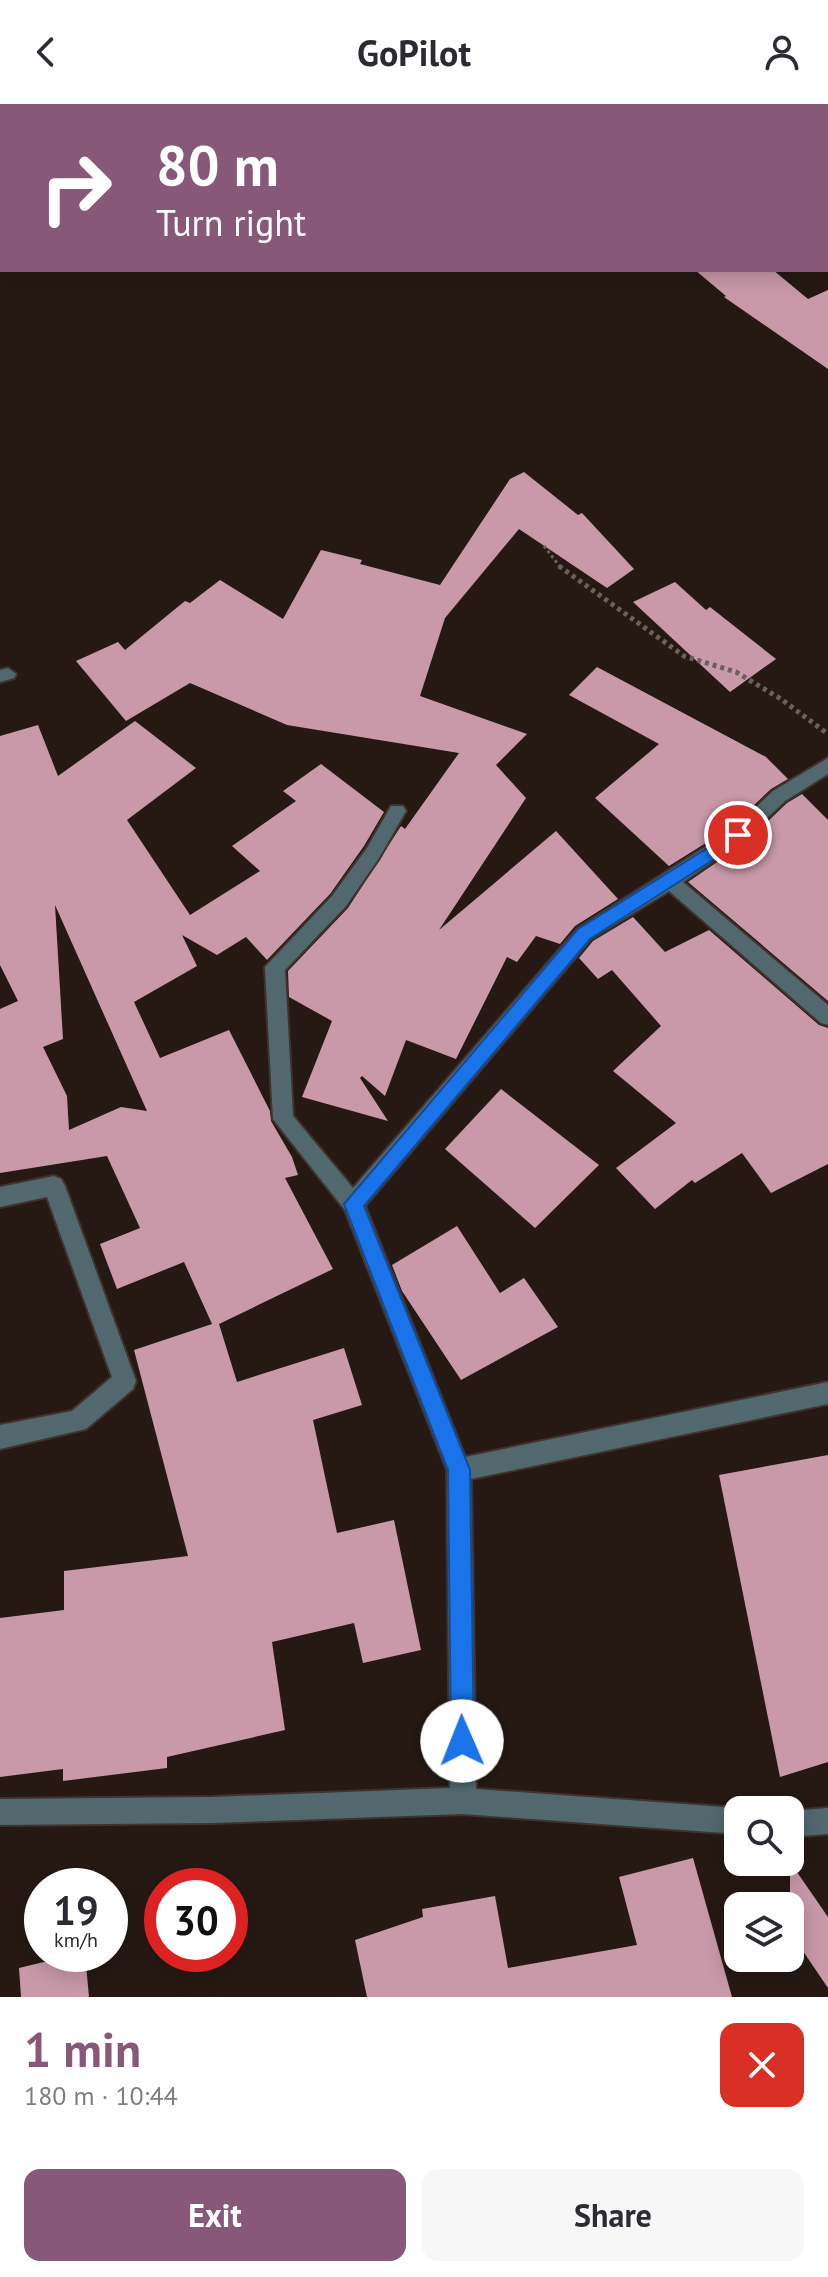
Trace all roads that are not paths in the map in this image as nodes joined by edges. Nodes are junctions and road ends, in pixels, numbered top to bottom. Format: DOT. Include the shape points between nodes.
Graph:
graph roads {
  1 [pos="828,765"];
  2 [pos="397,811"];
  3 [pos="670,881"];
  4 [pos="828,1017"];
  5 [pos="0,1197"];
  6 [pos="353,1204"];
  7 [pos="828,1393"];
  8 [pos="0,1437"];
  9 [pos="459,1470"];
  10 [pos="463,1801"];
  11 [pos="0,1812"];
  12 [pos="724,1820"];
  13 [pos="828,1821"];
  14 [pos="804,1823"];
  1 -- 3 [label="street" via="779,796 738,835"];
  2 -- 6 [label="street" via="339,901 275,967 283,1119"];
  3 -- 4 [label="street"];
  3 -- 6 [label="street" via="584,934"];
  5 -- 8 [label="street" via="54,1186 125,1381 78,1421"];
  6 -- 9 [label="street"];
  7 -- 9 [label="street"];
  9 -- 10 [label="street"];
  10 -- 11 [label="street"];
  10 -- 12 [label="street"];
  13 -- 14 [label="street"];
}
